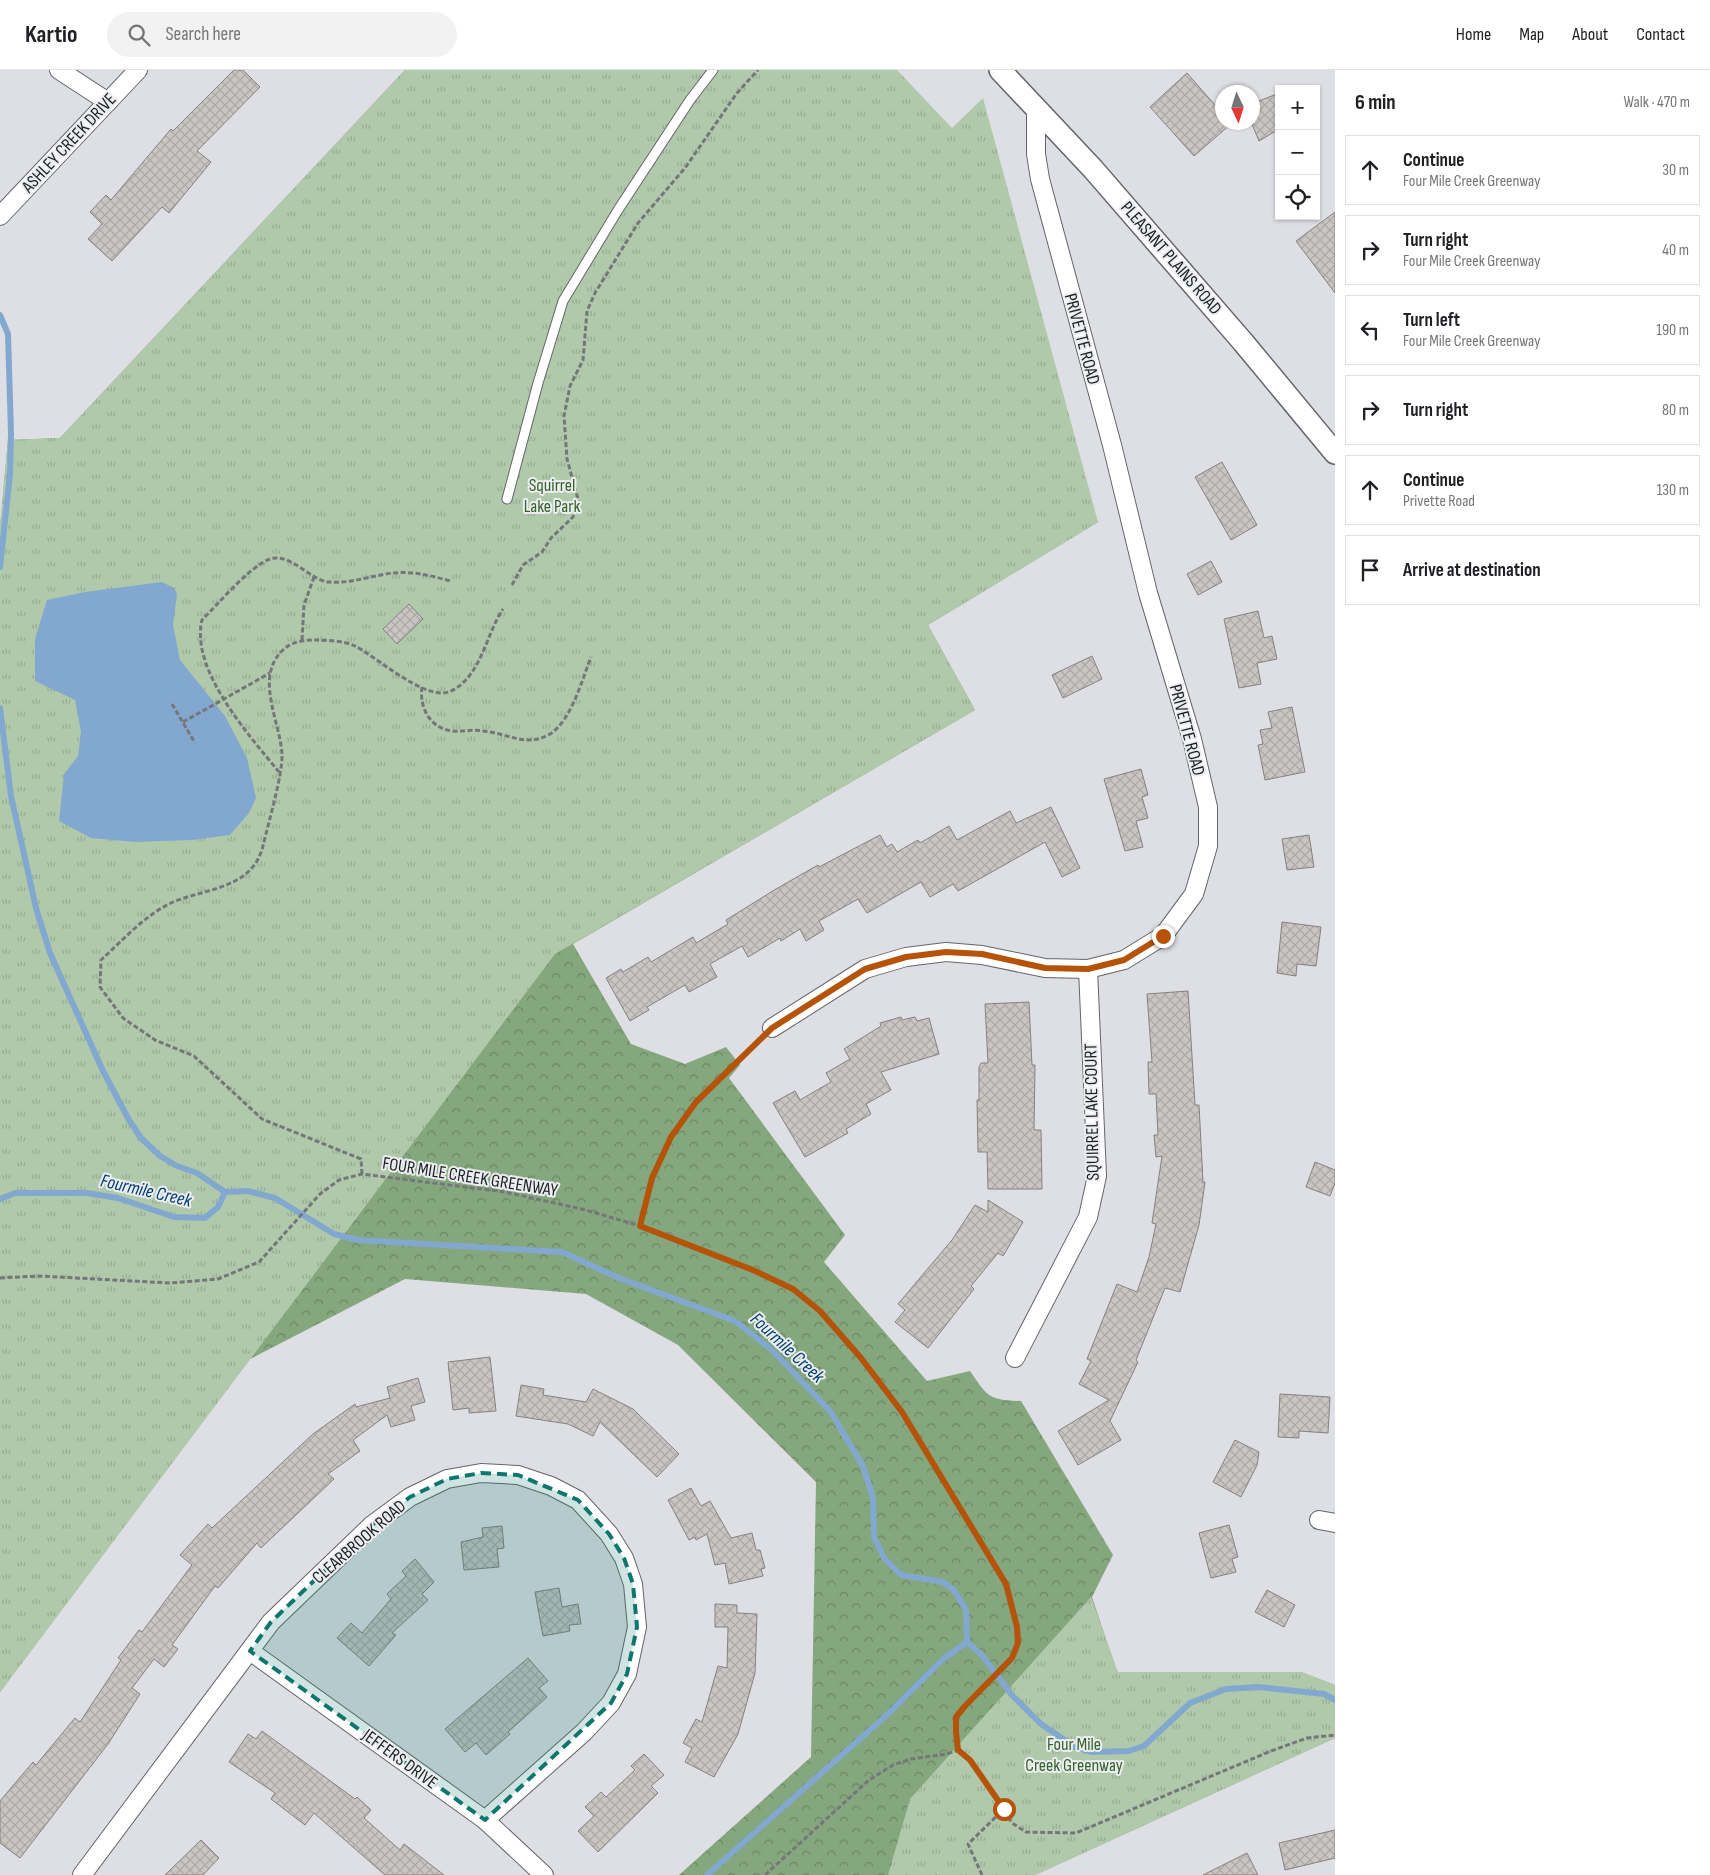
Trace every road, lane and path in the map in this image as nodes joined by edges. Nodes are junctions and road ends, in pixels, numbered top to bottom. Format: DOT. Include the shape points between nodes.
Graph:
graph roads {
  1 [pos="59,70"];
  2 [pos="138,70"];
  3 [pos="713,70"];
  4 [pos="758,70"];
  5 [pos="1000,70"];
  6 [pos="108,102"];
  7 [pos="1036,109"];
  8 [pos="0,216"];
  9 [pos="1335,452"];
  10 [pos="508,498"];
  11 [pos="314,577"];
  12 [pos="450,581"];
  13 [pos="512,585"];
  14 [pos="503,609"];
  15 [pos="302,640"];
  16 [pos="591,657"];
  17 [pos="270,673"];
  18 [pos="422,686"];
  19 [pos="224,699"];
  20 [pos="172,704"];
  21 [pos="183,722"];
  22 [pos="195,743"];
  23 [pos="279,773"];
  24 [pos="1088,969"];
  25 [pos="772,1028"];
  26 [pos="362,1174"];
  27 [pos="640,1226"];
  28 [pos="0,1278"];
  29 [pos="1015,1358"];
  30 [pos="250,1651"];
  31 [pos="1335,1735"];
  32 [pos="958,1750"];
  33 [pos="1004,1809"];
  34 [pos="484,1820"];
  35 [pos="82,1875"];
  36 [pos="544,1875"];
  37 [pos="764,1875"];
  38 [pos="982,1875"];
  1 -- 6 [label="street"];
  2 -- 6 [label="street, ASHLEY CREEK DRIVE"];
  3 -- 10 [label="lane" via="618,210 563,301"];
  4 -- 13 [label="path" via="737,93 685,168 638,224 595,293 587,311 583,360 570,386 564,416 566,452 578,499 577,508 542,552 519,570"];
  5 -- 7 [label="street, PLEASANT PLAINS ROAD"];
  6 -- 8 [label="street, ASHLEY CREEK DRIVE"];
  7 -- 9 [label="street, PLEASANT PLAINS ROAD" via="1093,169"];
  7 -- 24 [label="street, PRIVETTE ROAD" via="1036,154 1040,179 1112,445 1148,593 1192,739 1208,807 1208,846 1194,894 1163,936 1124,960"];
  11 -- 12 [label="path" via="329,582 395,572"];
  11 -- 15 [label="path" via="304,605"];
  11 -- 19 [label="path" via="290,562 272,558 258,566 202,620 200,642 210,673"];
  14 -- 18 [label="path" via="477,663 465,680 451,691 438,693"];
  15 -- 17 [label="path" via="284,648 272,662"];
  15 -- 18 [label="path" via="353,645"];
  16 -- 18 [label="path" via="563,722 550,734 533,741 484,730 451,731 438,727 429,720 422,706"];
  17 -- 19 [label="path"];
  17 -- 23 [label="path" via="268,683 282,755"];
  19 -- 21 [label="path"];
  19 -- 23 [label="path"];
  20 -- 21 [label="path"];
  21 -- 22 [label="path"];
  23 -- 26 [label="path" via="262,850 253,866 234,882 172,902 136,926 102,960 100,987 123,1018 155,1040 194,1056 262,1119 361,1159"];
  24 -- 25 [label="street, PRIVETTE ROAD" via="1045,968 982,954 906,957 865,969"];
  24 -- 29 [label="street, SQUIRREL LAKE COURT" via="1097,1176 1088,1217"];
  25 -- 27 [label="path" via="696,1102 671,1137 652,1178"];
  26 -- 27 [label="path, FOUR MILE CREEK GREENWAY" via="505,1192"];
  26 -- 28 [label="path, FOUR MILE CREEK GREENWAY" via="339,1180 320,1194 259,1262 218,1279 170,1282 39,1276"];
  27 -- 32 [label="path, FOUR MILE CREEK GREENWAY" via="793,1289 820,1311 902,1412 1006,1584 1017,1627 1018,1643 1012,1658 956,1717"];
  30 -- 34 [label="street, JEFFERS DRIVE"];
  30 -- 34 [label="street, CLEARBROOK ROAD" via="271,1622 372,1525 410,1497 448,1479 481,1473 518,1475 551,1486 578,1500 609,1534 624,1558 633,1584 637,1627 627,1674 611,1703 584,1732"];
  30 -- 35 [label="street, CLEARBROOK ROAD"];
  31 -- 33 [label="path" via="1307,1738 1271,1750 1076,1834 1026,1832 1012,1823"];
  32 -- 33 [label="path" via="970,1760"];
  32 -- 37 [label="path" via="911,1759 893,1765 868,1780"];
  33 -- 38 [label="path" via="968,1844"];
  34 -- 36 [label="street, JEFFERS DRIVE"];
}
